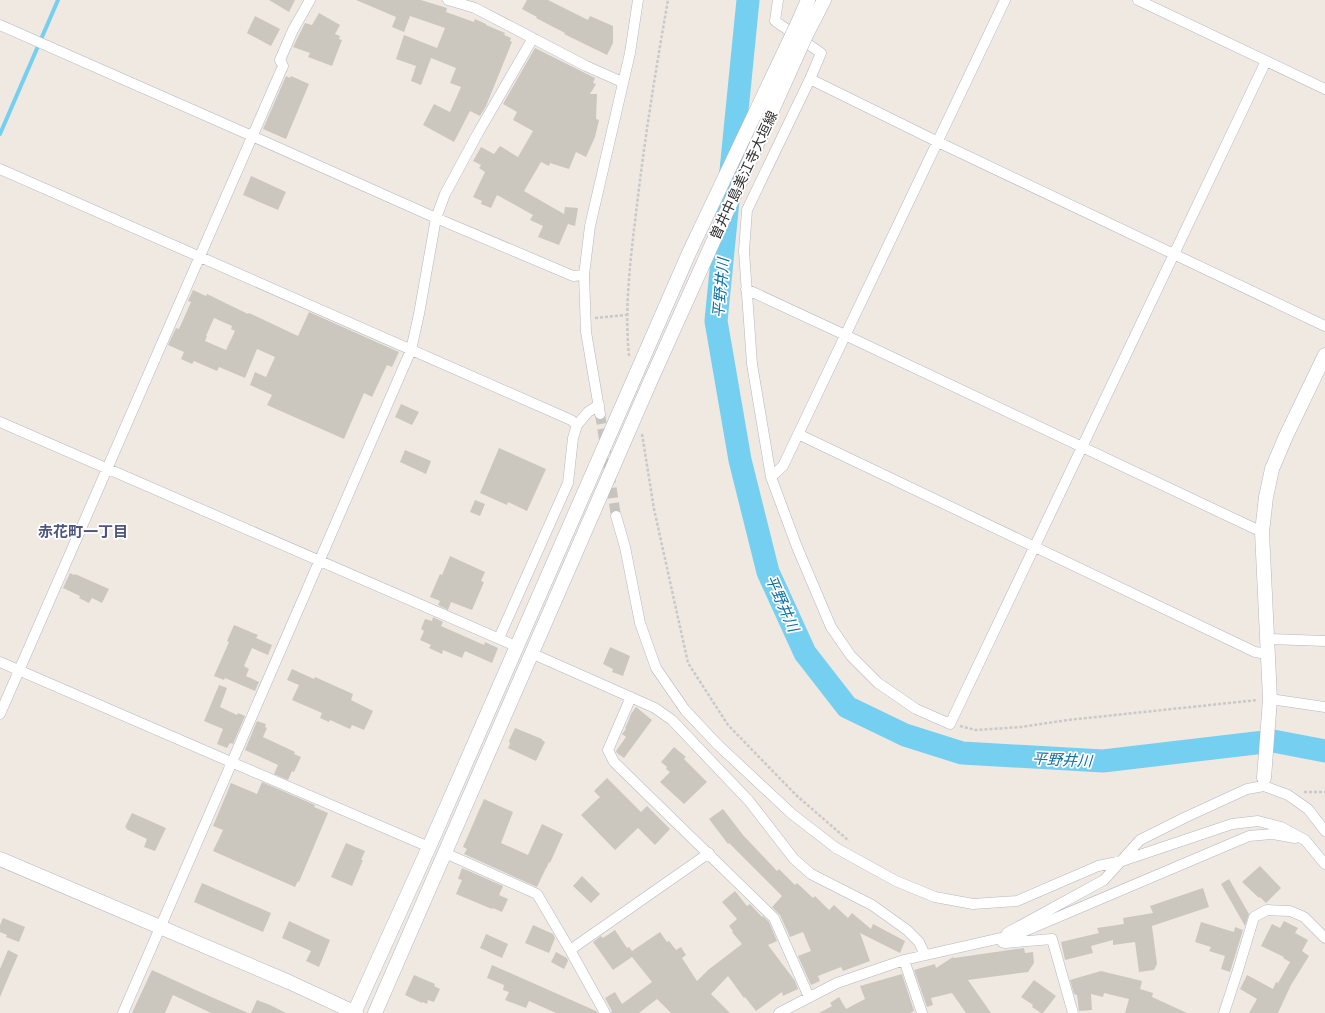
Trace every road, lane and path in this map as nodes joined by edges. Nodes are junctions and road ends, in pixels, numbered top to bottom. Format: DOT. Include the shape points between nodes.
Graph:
graph roads {
  1 [pos="310,0"];
  2 [pos="448,0"];
  3 [pos="638,0"];
  4 [pos="668,0"];
  5 [pos="778,0"];
  6 [pos="808,0"];
  7 [pos="824,0"];
  8 [pos="1005,0"];
  9 [pos="1138,0"];
  10 [pos="0,25"];
  11 [pos="802,29"];
  12 [pos="533,38"];
  13 [pos="1266,61"];
  14 [pos="810,79"];
  15 [pos="622,82"];
  16 [pos="1325,89"];
  17 [pos="252,136"];
  18 [pos="938,142"];
  19 [pos="0,169"];
  20 [pos="436,218"];
  21 [pos="1174,254"];
  22 [pos="200,256"];
  23 [pos="584,275"];
  24 [pos="746,290"];
  25 [pos="626,316"];
  26 [pos="586,318"];
  27 [pos="1325,326"];
  28 [pos="845,335"];
  29 [pos="411,350"];
  30 [pos="1325,355"];
  31 [pos="634,367"];
  32 [pos="0,422"];
  33 [pos="578,424"];
  34 [pos="641,432"];
  35 [pos="798,434"];
  36 [pos="1081,447"];
  37 [pos="108,469"];
  38 [pos="771,477"];
  39 [pos="616,516"];
  40 [pos="1262,532"];
  41 [pos="1033,546"];
  42 [pos="320,561"];
  43 [pos="498,638"];
  44 [pos="1267,639"];
  45 [pos="1325,641"];
  46 [pos="518,647"];
  47 [pos="531,653"];
  48 [pos="1268,654"];
  49 [pos="0,662"];
  50 [pos="19,670"];
  51 [pos="631,697"];
  52 [pos="1270,703"];
  53 [pos="1325,707"];
  54 [pos="0,714"];
  55 [pos="950,724"];
  56 [pos="231,762"];
  57 [pos="1264,782"];
  58 [pos="1325,792"];
  59 [pos="1288,795"];
  60 [pos="1325,830"];
  61 [pos="1305,840"];
  62 [pos="851,843"];
  63 [pos="430,847"];
  64 [pos="445,853"];
  65 [pos="708,853"];
  66 [pos="0,859"];
  67 [pos="1122,861"];
  68 [pos="1325,864"];
  69 [pos="160,928"];
  70 [pos="1325,938"];
  71 [pos="995,940"];
  72 [pos="570,950"];
  73 [pos="925,955"];
  74 [pos="904,960"];
  75 [pos="809,997"];
  76 [pos="122,1013"];
  77 [pos="355,1013"];
  78 [pos="375,1013"];
  79 [pos="605,1013"];
  80 [pos="779,1013"];
  81 [pos="922,1013"];
  82 [pos="1073,1013"];
  83 [pos="1224,1013"];
  1 -- 17 [label="street" via="280,60 283,66"];
  2 -- 12 [label="street" via="475,8"];
  3 -- 15 [label="street" via="630,53"];
  4 -- 25 [label="path" via="643,151"];
  5 -- 14 [label="street" via="775,22 821,52"];
  6 -- 11 [label="main road"];
  7 -- 11 [label="main road"];
  8 -- 18 [label="street"];
  9 -- 13 [label="street"];
  10 -- 17 [label="street"];
  11 -- 31 [label="main road, 曽井中島美江寺大垣線, bridge"];
  11 -- 47 [label="main road, 曽井中島美江寺大垣線, bridge"];
  12 -- 15 [label="street"];
  12 -- 20 [label="street" via="445,194"];
  13 -- 16 [label="street"];
  13 -- 21 [label="street"];
  14 -- 18 [label="street"];
  14 -- 24 [label="street" via="747,210 744,252"];
  15 -- 23 [label="street" via="590,226"];
  17 -- 20 [label="street"];
  17 -- 22 [label="street"];
  18 -- 21 [label="street"];
  18 -- 28 [label="street"];
  19 -- 22 [label="street"];
  20 -- 23 [label="street" via="573,276"];
  20 -- 29 [label="street" via="420,314"];
  21 -- 27 [label="street"];
  21 -- 36 [label="street"];
  22 -- 29 [label="street"];
  22 -- 37 [label="street"];
  23 -- 26 [label="street"];
  24 -- 28 [label="street"];
  24 -- 38 [label="street" via="752,364"];
  25 -- 26 [label="path"];
  25 -- 31 [label="path"];
  26 -- 33 [label="street" via="586,332 600,409 588,412"];
  28 -- 35 [label="street"];
  28 -- 36 [label="street"];
  29 -- 33 [label="street"];
  29 -- 42 [label="street"];
  30 -- 40 [label="main road" via="1272,469"];
  31 -- 46 [label="main road, 曽井中島美江寺大垣線"];
  32 -- 37 [label="street"];
  33 -- 43 [label="street" via="573,438 568,483"];
  34 -- 62 [label="path" via="654,509 688,663 728,725 796,795"];
  35 -- 38 [label="street" via="783,466"];
  35 -- 41 [label="street"];
  36 -- 40 [label="street"];
  36 -- 41 [label="street"];
  37 -- 42 [label="street"];
  37 -- 50 [label="street"];
  38 -- 55 [label="street" via="831,627 852,656 878,683 916,710"];
  39 -- 67 [label="street" via="625,546 640,623 656,668 685,710 717,744 792,814 836,848 896,881 935,897 973,904 1017,901 1098,866"];
  40 -- 44 [label="main road"];
  41 -- 48 [label="street" via="1255,652"];
  41 -- 55 [label="street"];
  42 -- 43 [label="street"];
  42 -- 56 [label="street"];
  43 -- 46 [label="street"];
  44 -- 45 [label="street"];
  44 -- 48 [label="main road"];
  46 -- 63 [label="main road, 曽井中島美江寺大垣線"];
  47 -- 51 [label="street"];
  47 -- 64 [label="main road, 曽井中島美江寺大垣線"];
  48 -- 52 [label="main road"];
  49 -- 50 [label="street"];
  50 -- 54 [label="street"];
  50 -- 56 [label="street"];
  51 -- 65 [label="street" via="608,750 614,762"];
  51 -- 73 [label="street" via="655,708 672,720 749,801 794,859 811,874 872,905 907,930 919,942"];
  52 -- 53 [label="street"];
  52 -- 55 [label="path" via="976,730"];
  52 -- 57 [label="main road"];
  56 -- 63 [label="street"];
  56 -- 69 [label="street"];
  57 -- 59 [label="street"];
  57 -- 67 [label="street" via="1140,840"];
  58 -- 59 [label="path"];
  59 -- 60 [label="street" via="1308,809"];
  61 -- 67 [label="street" via="1281,827 1258,821 1232,824"];
  61 -- 68 [label="street"];
  61 -- 71 [label="street" via="1273,834 1249,836 1018,934"];
  63 -- 77 [label="main road, 曽井中島美江寺大垣線"];
  64 -- 72 [label="street" via="537,894"];
  64 -- 78 [label="main road, 曽井中島美江寺大垣線"];
  65 -- 72 [label="street"];
  65 -- 75 [label="street" via="774,918"];
  66 -- 69 [label="main road"];
  67 -- 71 [label="street" via="1104,880"];
  69 -- 76 [label="street"];
  69 -- 77 [label="main road" via="289,982"];
  70 -- 83 [label="street" via="1304,918 1290,911 1267,910 1254,917"];
  71 -- 73 [label="street"];
  71 -- 82 [label="street" via="1005,943 1052,939"];
  72 -- 79 [label="street"];
  73 -- 74 [label="street"];
  74 -- 75 [label="street" via="837,983"];
  74 -- 81 [label="street"];
  75 -- 80 [label="street"];
}
